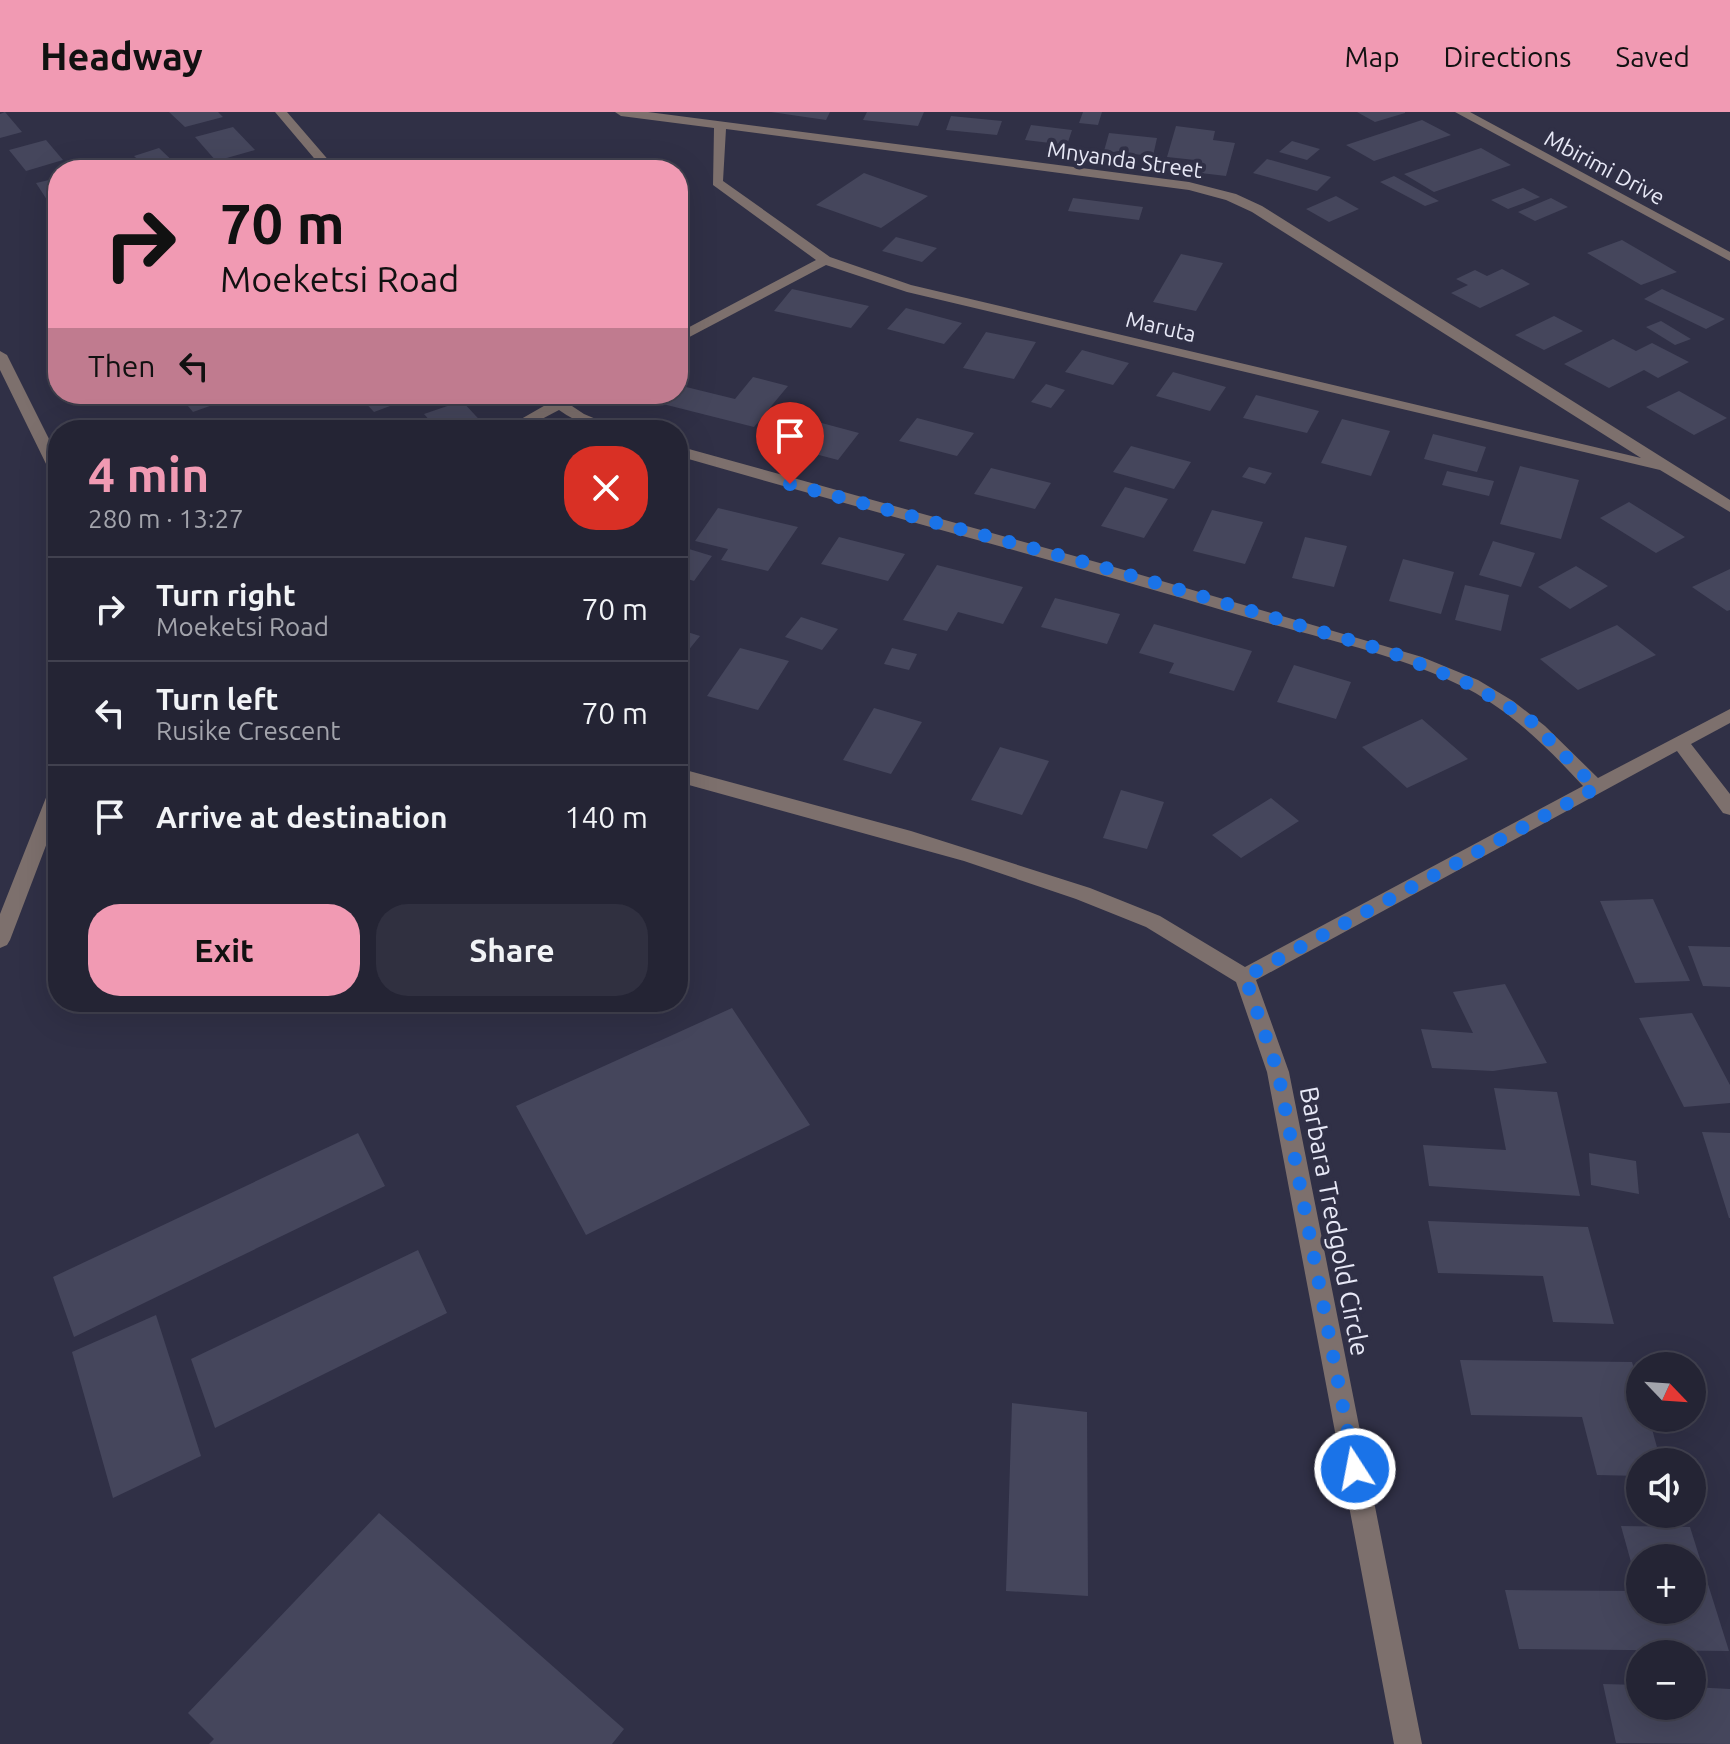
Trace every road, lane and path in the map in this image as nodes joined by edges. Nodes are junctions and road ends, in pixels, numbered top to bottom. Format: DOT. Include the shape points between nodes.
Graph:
graph roads {
  1 [pos="281,112"];
  2 [pos="621,112"];
  3 [pos="1461,112"];
  4 [pos="720,126"];
  5 [pos="322,160"];
  6 [pos="1730,257"];
  7 [pos="825,260"];
  8 [pos="688,334"];
  9 [pos="0,355"];
  10 [pos="545,404"];
  11 [pos="560,404"];
  12 [pos="524,420"];
  13 [pos="587,420"];
  14 [pos="48,452"];
  15 [pos="688,454"];
  16 [pos="1673,470"];
  17 [pos="1730,507"];
  18 [pos="1730,715"];
  19 [pos="1681,743"];
  20 [pos="688,778"];
  21 [pos="1596,788"];
  22 [pos="1730,808"];
  23 [pos="48,816"];
  24 [pos="0,940"];
  25 [pos="1245,977"];
  26 [pos="1408,1744"];
  1 -- 5 [label="street"];
  2 -- 4 [label="street, Mnyanda Street"];
  3 -- 6 [label="street, Mbirimi Drive"];
  4 -- 7 [label="street, Maruta" via="717,182"];
  4 -- 16 [label="street, Mnyanda Street" via="1189,186 1231,197"];
  7 -- 8 [label="street"];
  7 -- 16 [label="street, Maruta" via="907,288"];
  9 -- 14 [label="street"];
  10 -- 12 [label="street"];
  11 -- 13 [label="street"];
  15 -- 21 [label="street" via="1390,652 1472,685 1530,720"];
  16 -- 17 [label="street, Mnyanda Street"];
  18 -- 19 [label="street"];
  19 -- 21 [label="street"];
  19 -- 22 [label="street"];
  20 -- 25 [label="street" via="986,863 1142,916"];
  21 -- 25 [label="street"];
  23 -- 24 [label="street"];
  25 -- 26 [label="street, Barbara Tredgold Circle" via="1278,1072"];
}
